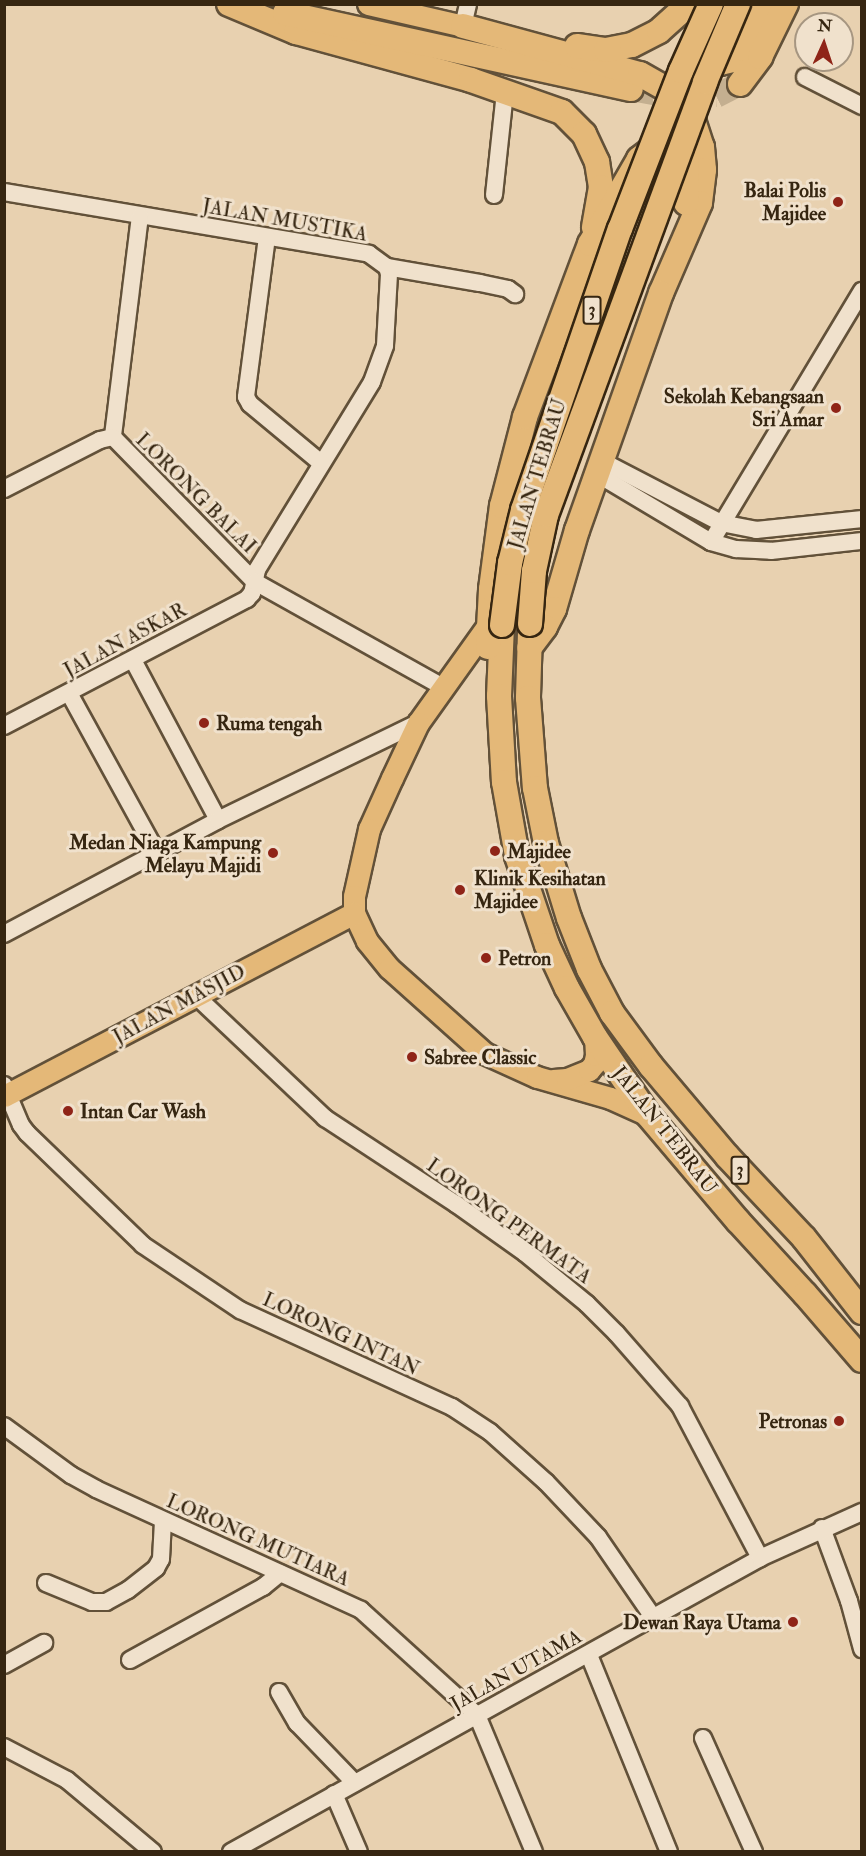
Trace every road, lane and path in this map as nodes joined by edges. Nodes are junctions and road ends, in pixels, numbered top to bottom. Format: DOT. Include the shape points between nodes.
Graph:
graph roads {
  1 [pos="229,4"];
  2 [pos="244,4"];
  3 [pos="368,4"];
  4 [pos="684,4"];
  5 [pos="692,4"];
  6 [pos="711,4"];
  7 [pos="738,4"];
  8 [pos="766,4"];
  9 [pos="786,4"];
  10 [pos="465,15"];
  11 [pos="805,77"];
  12 [pos="740,84"];
  13 [pos="631,89"];
  14 [pos="505,92"];
  15 [pos="861,106"];
  16 [pos="4,192"];
  17 [pos="494,195"];
  18 [pos="140,216"];
  19 [pos="267,237"];
  20 [pos="684,238"];
  21 [pos="590,244"];
  22 [pos="387,267"];
  23 [pos="861,291"];
  24 [pos="515,294"];
  25 [pos="113,438"];
  26 [pos="321,463"];
  27 [pos="600,468"];
  28 [pos="4,489"];
  29 [pos="861,519"];
  30 [pos="721,523"];
  31 [pos="861,541"];
  32 [pos="711,542"];
  33 [pos="255,582"];
  34 [pos="495,625"];
  35 [pos="530,636"];
  36 [pos="133,660"];
  37 [pos="443,687"];
  38 [pos="69,693"];
  39 [pos="418,723"];
  40 [pos="4,726"];
  41 [pos="218,820"];
  42 [pos="157,853"];
  43 [pos="354,913"];
  44 [pos="4,934"];
  45 [pos="196,996"];
  46 [pos="595,1037"];
  47 [pos="547,1080"];
  48 [pos="6,1091"];
  49 [pos="648,1115"];
  50 [pos="832,1274"];
  51 [pos="805,1294"];
  52 [pos="861,1311"];
  53 [pos="861,1360"];
  54 [pos="4,1426"];
  55 [pos="861,1500"];
  56 [pos="861,1512"];
  57 [pos="163,1521"];
  58 [pos="822,1528"];
  59 [pos="760,1558"];
  60 [pos="280,1573"];
  61 [pos="46,1583"];
  62 [pos="653,1617"];
  63 [pos="44,1643"];
  64 [pos="861,1649"];
  65 [pos="589,1655"];
  66 [pos="130,1660"];
  67 [pos="4,1665"];
  68 [pos="279,1692"];
  69 [pos="477,1715"];
  70 [pos="703,1738"];
  71 [pos="4,1748"];
  72 [pos="355,1783"];
  73 [pos="334,1794"];
  74 [pos="153,1851"];
  75 [pos="231,1851"];
  76 [pos="359,1851"];
  77 [pos="534,1851"];
  78 [pos="669,1851"];
  79 [pos="754,1851"];
  1 -- 14 [label="highway" via="296,32"];
  2 -- 13 [label="highway"];
  3 -- 10 [label="main road"];
  4 -- 10 [label="highway" via="658,31 632,45 606,50"];
  5 -- 8 [label="highway" via="686,28 690,43 704,57 720,63 733,60 744,49"];
  6 -- 34 [label="highway, JALAN TEBRAU / 3, bridge" via="681,71 621,230 523,510"];
  7 -- 35 [label="highway, JALAN TEBRAU / 3, bridge" via="705,82 546,515 534,571"];
  9 -- 12 [label="highway" via="760,57"];
  10 -- 20 [label="highway" via="640,75 677,95 694,123 704,170 700,203"];
  11 -- 15 [label="street"];
  14 -- 17 [label="street"];
  14 -- 21 [label="highway" via="562,112 584,134 597,162 601,187"];
  16 -- 18 [label="street, JALAN MUSTIKA"];
  18 -- 19 [label="street, JALAN MUSTIKA"];
  18 -- 25 [label="street, LORONG BALAI"];
  19 -- 22 [label="street, JALAN MUSTIKA" via="369,254"];
  19 -- 26 [label="street" via="246,397"];
  20 -- 21 [label="highway" via="687,163 680,151 652,148 639,159"];
  20 -- 27 [label="highway"];
  21 -- 34 [label="highway" via="522,428 502,506"];
  22 -- 24 [label="street, JALAN MUSTIKA" via="480,283"];
  22 -- 26 [label="street" via="385,346 372,382"];
  23 -- 30 [label="street"];
  25 -- 28 [label="street" via="100,440"];
  25 -- 33 [label="street, LORONG BALAI"];
  26 -- 33 [label="street" via="257,570"];
  27 -- 30 [label="street"];
  27 -- 32 [label="street"];
  27 -- 35 [label="highway" via="554,609 545,627"];
  29 -- 30 [label="street" via="756,530"];
  30 -- 32 [label="street"];
  31 -- 32 [label="street" via="771,551 736,549"];
  33 -- 36 [label="street, JALAN ASKAR" via="247,599"];
  33 -- 37 [label="street, LORONG BALAI"];
  34 -- 37 [label="main road"];
  34 -- 46 [label="highway, JALAN TEBRAU / 3" via="504,782 517,856 547,945"];
  35 -- 50 [label="highway, JALAN TEBRAU / 3" via="528,698 535,788 553,865 589,969 612,1013 651,1066"];
  36 -- 38 [label="street, JALAN ASKAR"];
  36 -- 41 [label="street"];
  37 -- 39 [label="main road"];
  38 -- 40 [label="street, JALAN ASKAR"];
  38 -- 42 [label="street"];
  39 -- 41 [label="street"];
  39 -- 43 [label="main road" via="369,829"];
  41 -- 42 [label="street"];
  42 -- 44 [label="street"];
  43 -- 45 [label="main road, JALAN MASJID"];
  43 -- 47 [label="main road" via="367,941 389,968 484,1053"];
  45 -- 48 [label="main road, JALAN MASJID"];
  45 -- 59 [label="street, LORONG PERMATA" via="325,1118 456,1204 587,1304 680,1406"];
  46 -- 47 [label="main road" via="596,1055 589,1070 567,1079"];
  46 -- 49 [label="highway, JALAN TEBRAU / 3"];
  47 -- 49 [label="main road" via="610,1098"];
  48 -- 62 [label="street, LORONG INTAN" via="27,1133 143,1245 240,1310 452,1407 490,1432 546,1482 597,1537"];
  49 -- 51 [label="highway, JALAN TEBRAU / 3"];
  50 -- 51 [label="highway" via="834,1288 827,1297"];
  50 -- 52 [label="highway, JALAN TEBRAU / 3"];
  51 -- 53 [label="highway, JALAN TEBRAU / 3"];
  54 -- 57 [label="street, LORONG MUTIARA" via="71,1475"];
  55 -- 58 [label="street, JALAN UTAMA"];
  56 -- 58 [label="street, JALAN UTAMA"];
  57 -- 60 [label="street, LORONG MUTIARA"];
  57 -- 61 [label="street" via="161,1559 156,1568 106,1602 92,1602"];
  58 -- 59 [label="street, JALAN UTAMA"];
  58 -- 64 [label="street" via="849,1601"];
  59 -- 62 [label="street, JALAN UTAMA"];
  60 -- 66 [label="street" via="263,1587"];
  60 -- 69 [label="street, LORONG MUTIARA" via="362,1610"];
  62 -- 65 [label="street, JALAN UTAMA"];
  63 -- 67 [label="street"];
  65 -- 69 [label="street, JALAN UTAMA"];
  65 -- 78 [label="street"];
  68 -- 72 [label="street" via="297,1723"];
  69 -- 72 [label="street, JALAN UTAMA"];
  69 -- 77 [label="street"];
  70 -- 79 [label="street"];
  71 -- 74 [label="street" via="67,1780"];
  72 -- 73 [label="street, JALAN UTAMA"];
  73 -- 75 [label="street, JALAN UTAMA"];
  73 -- 76 [label="street"];
}
